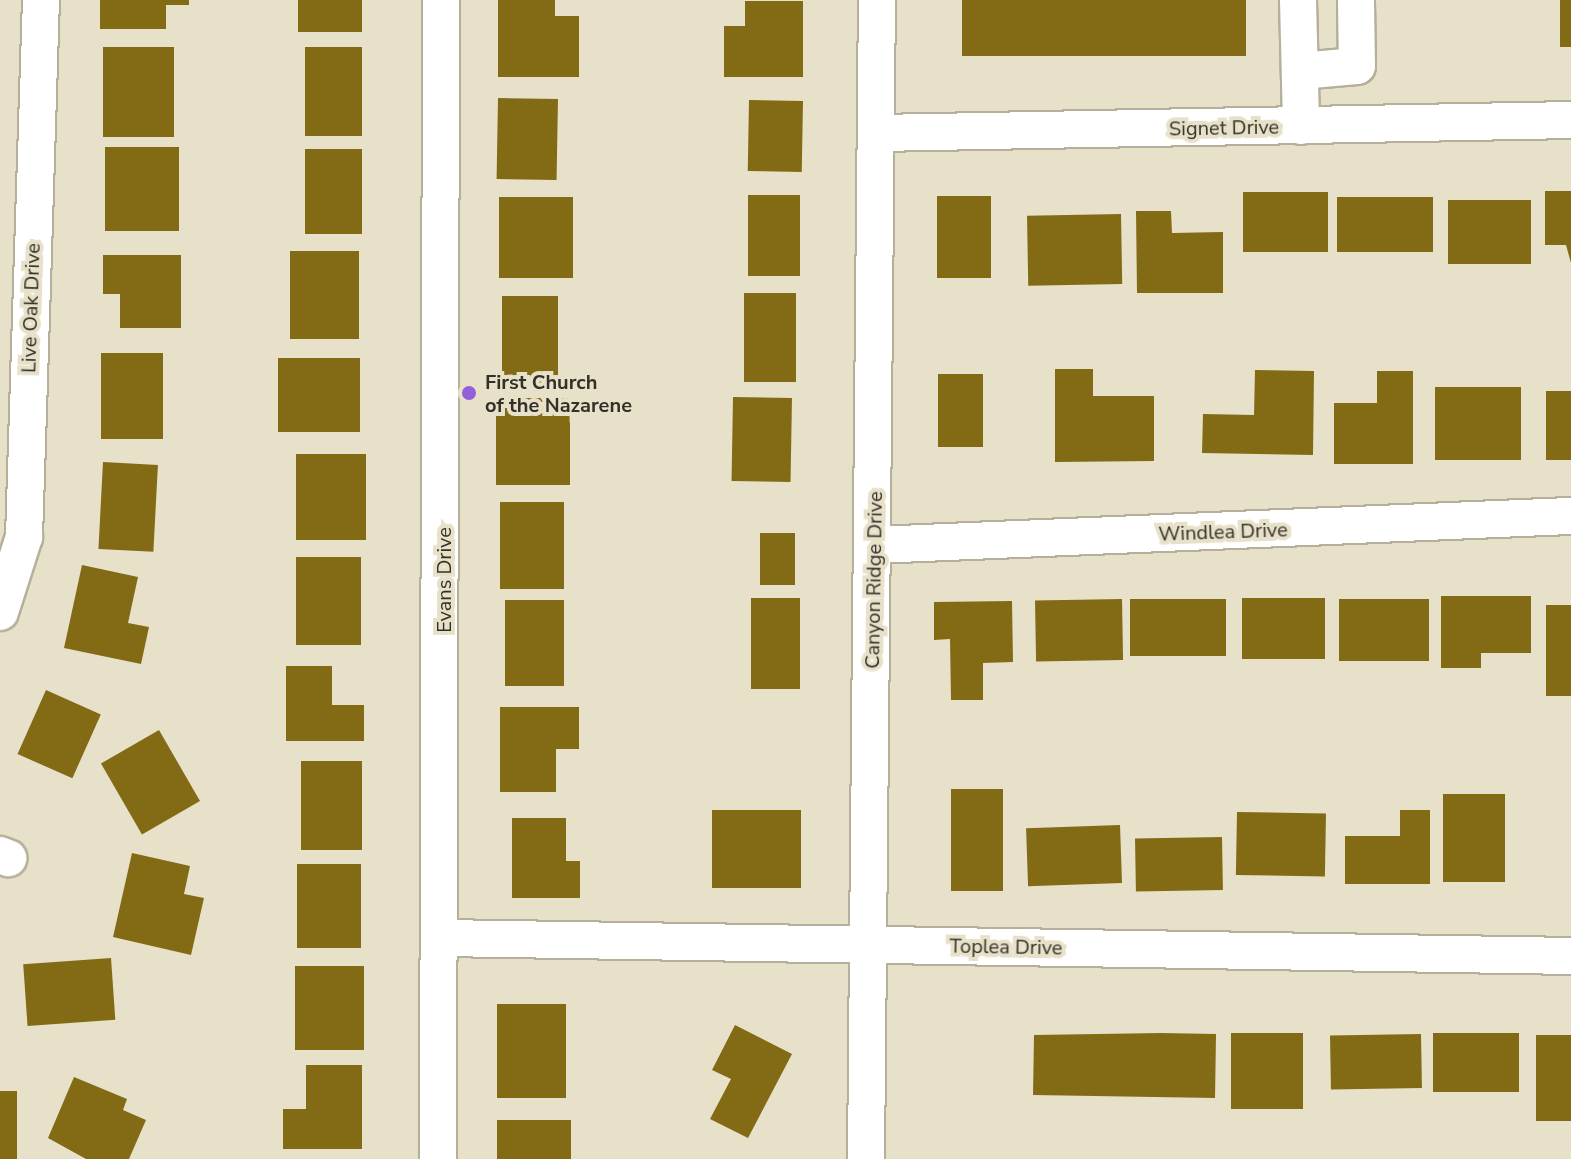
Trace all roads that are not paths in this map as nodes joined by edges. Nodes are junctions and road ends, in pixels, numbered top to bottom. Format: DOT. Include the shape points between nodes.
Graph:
graph roads {
  1 [pos="41,0"];
  2 [pos="441,0"];
  3 [pos="877,0"];
  4 [pos="1298,0"];
  5 [pos="1356,0"];
  6 [pos="1300,71"];
  7 [pos="1571,120"];
  8 [pos="1301,126"];
  9 [pos="877,133"];
  10 [pos="1571,516"];
  11 [pos="875,545"];
  12 [pos="0,612"];
  13 [pos="441,938"];
  14 [pos="869,945"];
  15 [pos="1571,956"];
  16 [pos="438,1159"];
  17 [pos="866,1159"];
  1 -- 12 [label="street, Live Oak Drive" via="24,537"];
  2 -- 13 [label="street, Evans Drive"];
  3 -- 9 [label="street, Canyon Ridge Drive"];
  4 -- 6 [label="street"];
  5 -- 6 [label="street" via="1357,66"];
  6 -- 8 [label="street"];
  7 -- 8 [label="street, Signet Drive"];
  8 -- 9 [label="street, Signet Drive"];
  9 -- 11 [label="street, Canyon Ridge Drive"];
  10 -- 11 [label="street, Windlea Drive"];
  11 -- 14 [label="street, Canyon Ridge Drive"];
  13 -- 14 [label="street, Toplea Drive"];
  13 -- 16 [label="street, Evans Drive"];
  14 -- 15 [label="street, Toplea Drive"];
  14 -- 17 [label="street, Canyon Ridge Drive"];
}
